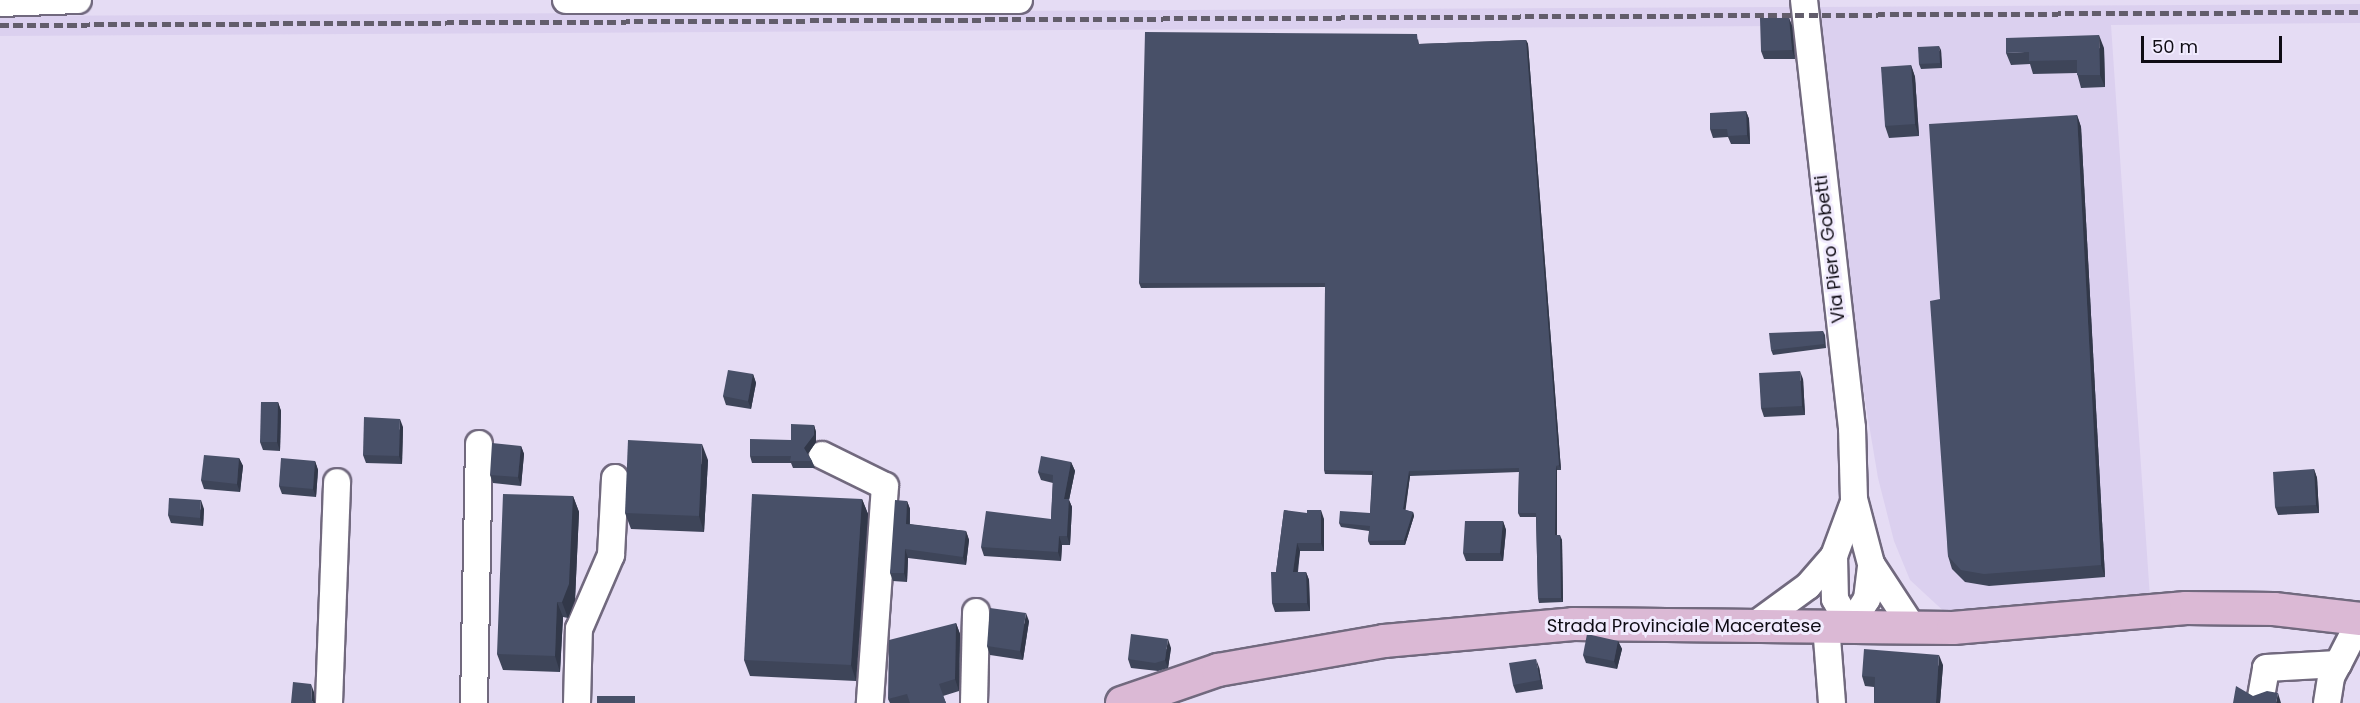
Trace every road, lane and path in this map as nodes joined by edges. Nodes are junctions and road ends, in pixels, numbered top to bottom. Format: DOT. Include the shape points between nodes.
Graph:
graph roads {
  1 [pos="78,0"];
  2 [pos="566,0"];
  3 [pos="1018,0"];
  4 [pos="1804,0"];
  5 [pos="0,3"];
  6 [pos="478,444"];
  7 [pos="822,455"];
  8 [pos="615,478"];
  9 [pos="337,482"];
  10 [pos="1854,499"];
  11 [pos="1834,556"];
  12 [pos="1871,564"];
  13 [pos="976,612"];
  14 [pos="2360,620"];
  15 [pos="1756,624"];
  16 [pos="1838,626"];
  17 [pos="1913,628"];
  18 [pos="2338,664"];
  19 [pos="2261,697"];
  20 [pos="329,703"];
  21 [pos="474,703"];
  22 [pos="577,703"];
  23 [pos="870,703"];
  24 [pos="974,703"];
  25 [pos="1122,703"];
  26 [pos="1832,703"];
  27 [pos="2326,703"];
  1 -- 5 [label="street"];
  2 -- 3 [label="street"];
  4 -- 10 [label="street, Via Piero Gobetti" via="1852,428"];
  6 -- 21 [label="street"];
  7 -- 23 [label="street" via="885,486"];
  8 -- 22 [label="street" via="611,555 579,629"];
  9 -- 20 [label="street"];
  10 -- 11 [label="street"];
  10 -- 12 [label="street"];
  11 -- 15 [label="street" via="1808,586"];
  11 -- 16 [label="street"];
  12 -- 16 [label="street" via="1867,599"];
  12 -- 17 [label="street"];
  13 -- 24 [label="street"];
  14 -- 17 [label="main road, Strada Provinciale Maceratese" via="2274,609 2186,608 2038,622"];
  14 -- 18 [label="street"];
  15 -- 16 [label="main road, Strada Provinciale Maceratese"];
  15 -- 25 [label="main road, Strada Provinciale Maceratese" via="1573,624 1384,641 1218,670"];
  16 -- 17 [label="main road, Strada Provinciale Maceratese"];
  16 -- 26 [label="street"];
  18 -- 19 [label="street" via="2266,668"];
  18 -- 27 [label="street"];
}
